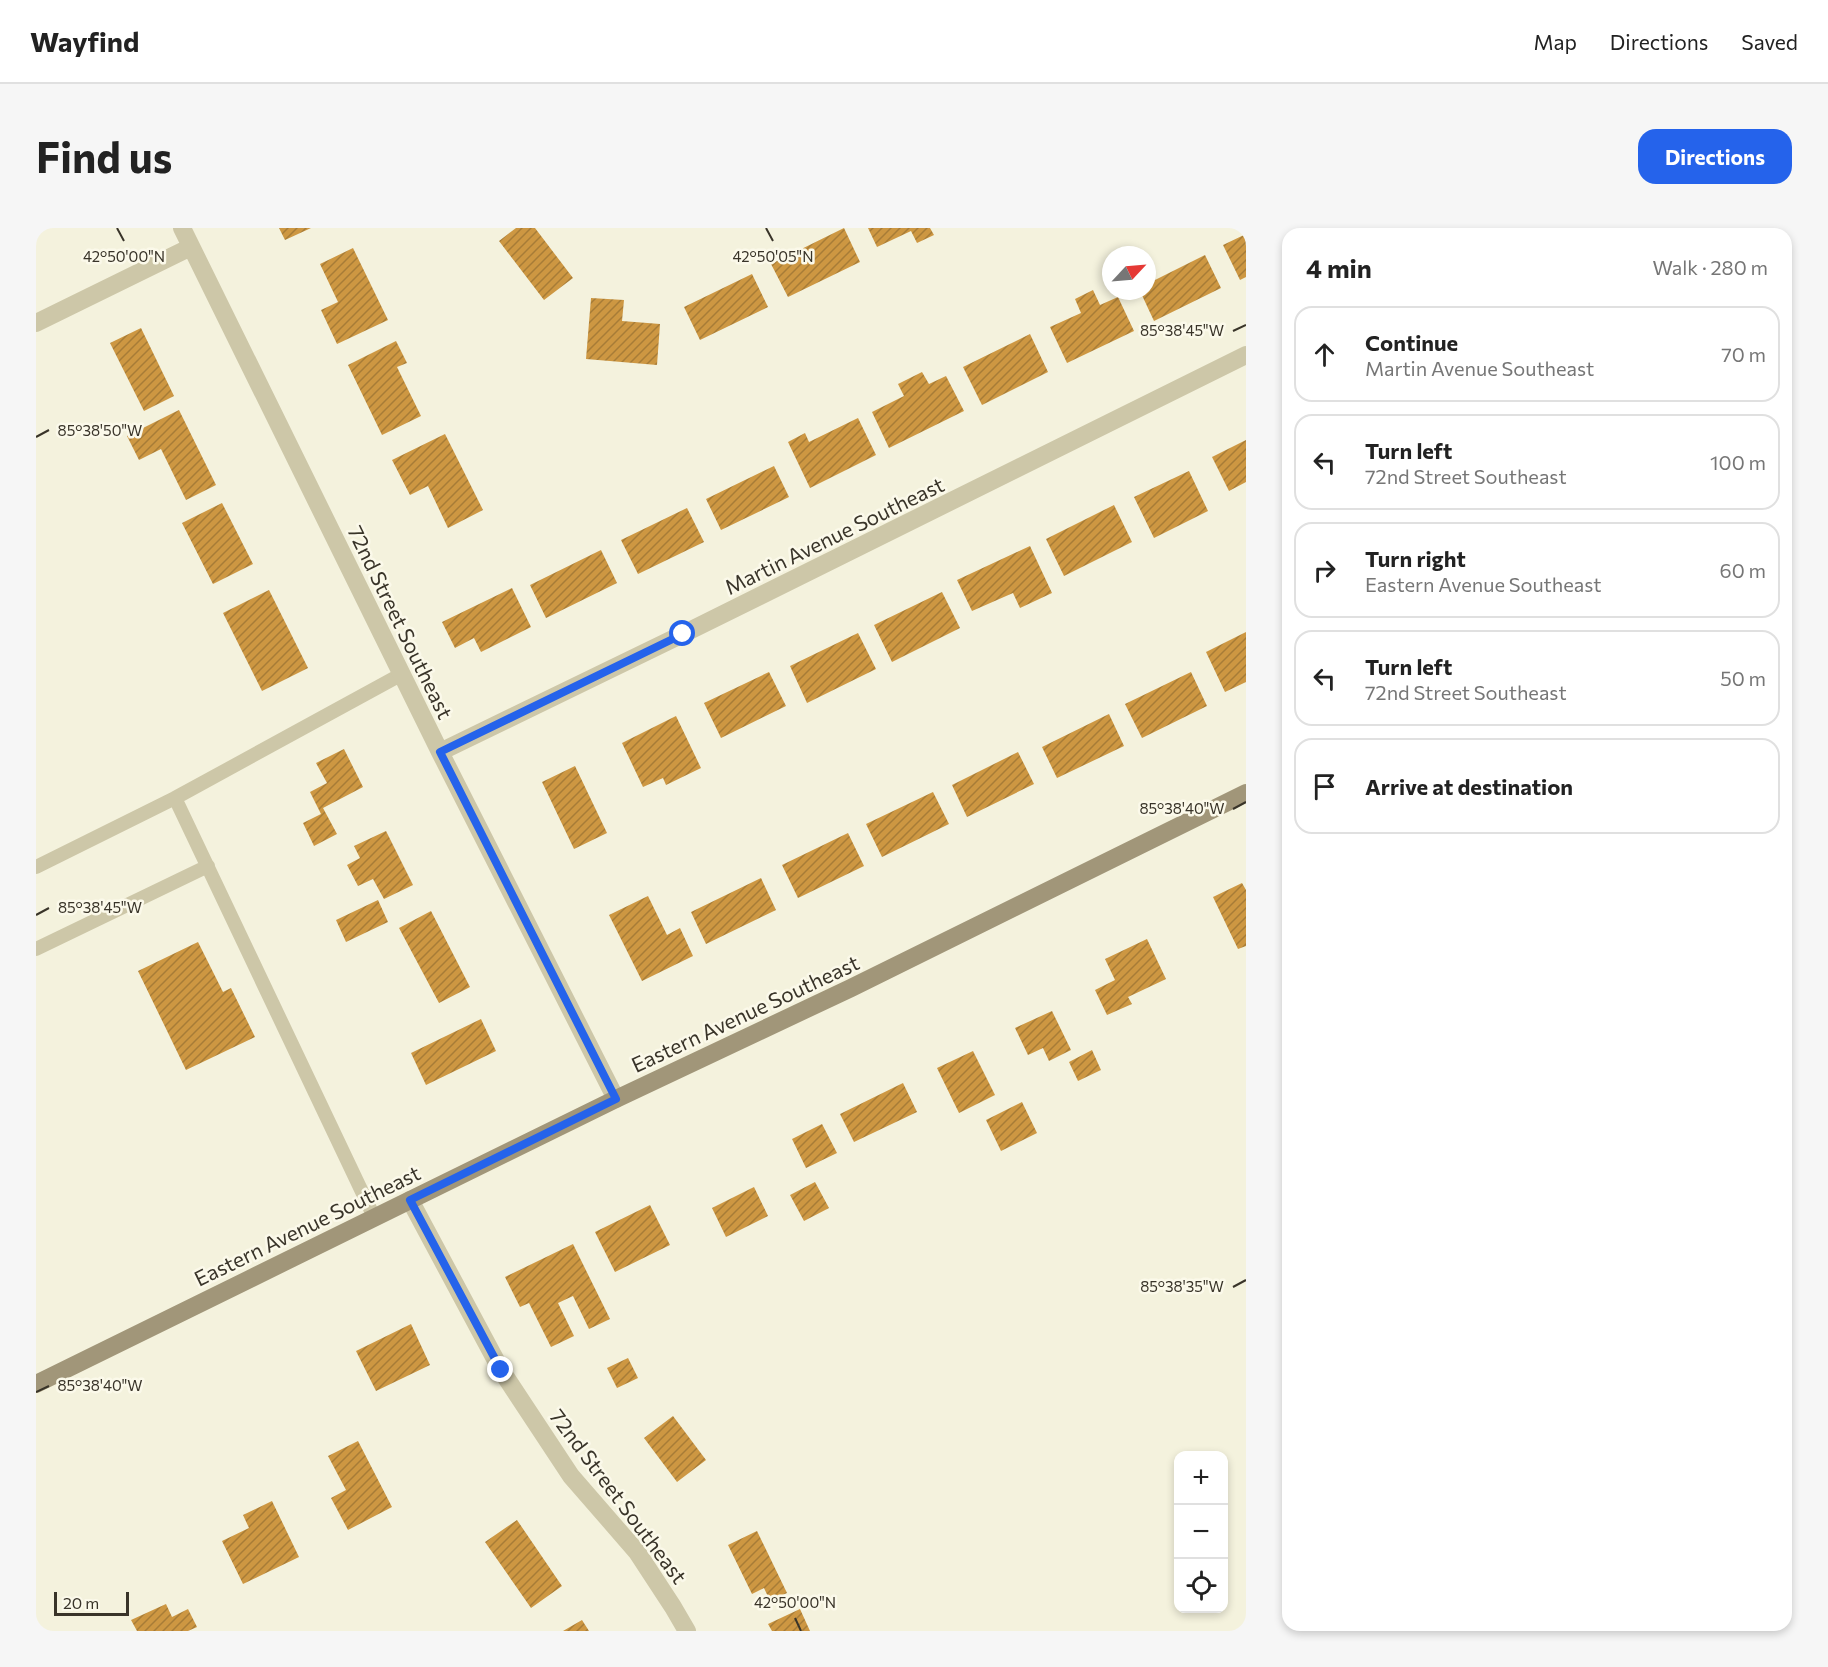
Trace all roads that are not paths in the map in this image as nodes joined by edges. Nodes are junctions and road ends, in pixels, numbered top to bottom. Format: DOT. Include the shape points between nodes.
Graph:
graph roads {
  1 [pos="182,228"];
  2 [pos="191,247"];
  3 [pos="36,323"];
  4 [pos="1246,355"];
  5 [pos="402,674"];
  6 [pos="440,752"];
  7 [pos="1246,793"];
  8 [pos="175,798"];
  9 [pos="208,866"];
  10 [pos="36,867"];
  11 [pos="36,949"];
  12 [pos="616,1099"];
  13 [pos="410,1200"];
  14 [pos="374,1217"];
  15 [pos="36,1383"];
  16 [pos="687,1631"];
  1 -- 2 [label="street, 72nd Street Southeast"];
  2 -- 3 [label="street"];
  2 -- 5 [label="street, 72nd Street Southeast"];
  4 -- 6 [label="street, Martin Avenue Southeast"];
  5 -- 6 [label="street, 72nd Street Southeast"];
  5 -- 8 [label="lane"];
  6 -- 12 [label="street, 72nd Street Southeast"];
  7 -- 12 [label="street, Eastern Avenue Southeast"];
  8 -- 9 [label="lane"];
  8 -- 10 [label="lane"];
  9 -- 11 [label="lane"];
  9 -- 14 [label="lane"];
  12 -- 13 [label="street, Eastern Avenue Southeast"];
  13 -- 14 [label="street, Eastern Avenue Southeast"];
  13 -- 16 [label="street, 72nd Street Southeast" via="501,1370 571,1476 637,1552"];
  14 -- 15 [label="street, Eastern Avenue Southeast"];
}
